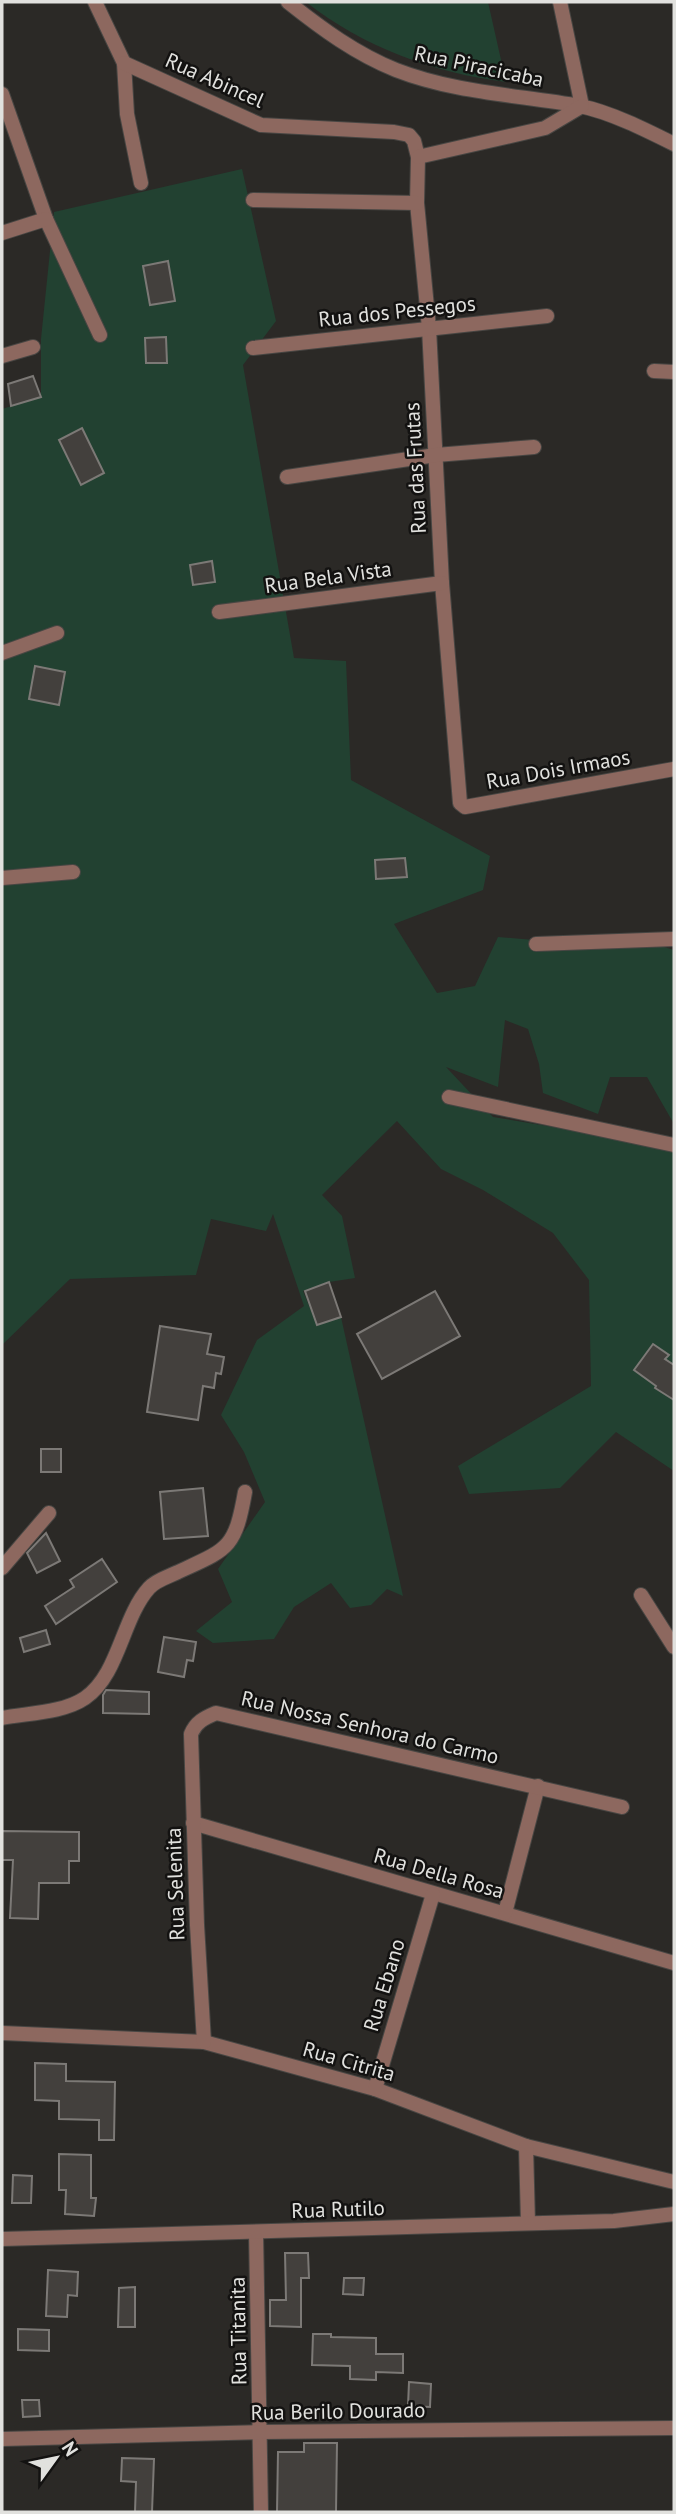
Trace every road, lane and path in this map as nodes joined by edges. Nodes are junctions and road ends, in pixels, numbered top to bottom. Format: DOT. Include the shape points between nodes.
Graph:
graph roads {
  1 [pos="95,2"];
  2 [pos="288,2"];
  3 [pos="560,2"];
  4 [pos="124,63"];
  5 [pos="2,94"];
  6 [pos="582,106"];
  7 [pos="414,141"];
  8 [pos="674,144"];
  9 [pos="418,157"];
  10 [pos="141,183"];
  11 [pos="253,200"];
  12 [pos="417,202"];
  13 [pos="46,219"];
  14 [pos="2,233"];
  15 [pos="547,316"];
  16 [pos="429,328"];
  17 [pos="100,335"];
  18 [pos="33,347"];
  19 [pos="253,348"];
  20 [pos="2,356"];
  21 [pos="654,371"];
  22 [pos="674,372"];
  23 [pos="534,447"];
  24 [pos="436,455"];
  25 [pos="287,477"];
  26 [pos="442,583"];
  27 [pos="219,612"];
  28 [pos="57,634"];
  29 [pos="2,653"];
  30 [pos="674,769"];
  31 [pos="458,794"];
  32 [pos="73,872"];
  33 [pos="2,878"];
  34 [pos="674,939"];
  35 [pos="536,944"];
  36 [pos="449,1097"];
  37 [pos="674,1145"];
  38 [pos="245,1492"];
  39 [pos="49,1513"];
  40 [pos="2,1568"];
  41 [pos="641,1595"];
  42 [pos="674,1647"];
  43 [pos="2,1718"];
  44 [pos="195,1725"];
  45 [pos="538,1786"];
  46 [pos="622,1807"];
  47 [pos="193,1823"];
  48 [pos="433,1894"];
  49 [pos="505,1913"];
  50 [pos="674,1964"];
  51 [pos="2,2033"];
  52 [pos="204,2042"];
  53 [pos="375,2089"];
  54 [pos="526,2146"];
  55 [pos="674,2182"];
  56 [pos="674,2214"];
  57 [pos="528,2224"];
  58 [pos="256,2232"];
  59 [pos="2,2239"];
  60 [pos="674,2428"];
  61 [pos="261,2432"];
  62 [pos="2,2439"];
  63 [pos="261,2512"];
  1 -- 4 [label="street"];
  2 -- 6 [label="street, Rua Piracicaba" via="355,51 397,70 440,84"];
  3 -- 6 [label="street"];
  4 -- 7 [label="street, Rua Abincel" via="261,125 394,132"];
  4 -- 10 [label="street" via="127,114"];
  5 -- 13 [label="street"];
  6 -- 8 [label="street, Rua Piracicaba"];
  6 -- 9 [label="street" via="545,128"];
  7 -- 9 [label="street, Rua das Frutas"];
  9 -- 12 [label="street, Rua das Frutas"];
  11 -- 12 [label="street"];
  12 -- 16 [label="street, Rua das Frutas"];
  13 -- 14 [label="street"];
  13 -- 17 [label="street"];
  15 -- 16 [label="street, Rua dos Pessegos"];
  16 -- 19 [label="street, Rua dos Pessegos"];
  16 -- 24 [label="street, Rua das Frutas"];
  18 -- 20 [label="street"];
  21 -- 22 [label="street"];
  23 -- 24 [label="street"];
  24 -- 25 [label="street"];
  24 -- 26 [label="street, Rua das Frutas"];
  26 -- 27 [label="street, Rua Bela Vista"];
  26 -- 31 [label="street, Rua das Frutas"];
  28 -- 29 [label="street"];
  30 -- 31 [label="street, Rua Dois Irmaos" via="465,807"];
  32 -- 33 [label="street"];
  34 -- 35 [label="street"];
  36 -- 37 [label="street"];
  38 -- 43 [label="street" via="231,1541 214,1555 153,1584 140,1599 101,1684 74,1704"];
  39 -- 40 [label="street"];
  41 -- 42 [label="street"];
  44 -- 45 [label="street, Rua Nossa Senhora do Carmo" via="216,1713"];
  44 -- 47 [label="street, Rua Selenita" via="191,1734"];
  45 -- 46 [label="street, Rua Nossa Senhora do Carmo"];
  45 -- 49 [label="street"];
  47 -- 48 [label="street, Rua Della Rosa"];
  47 -- 52 [label="street, Rua Selenita"];
  48 -- 49 [label="street, Rua Della Rosa"];
  48 -- 53 [label="street, Rua Ebano"];
  49 -- 50 [label="street, Rua Della Rosa"];
  51 -- 52 [label="street, Rua Citrita"];
  52 -- 53 [label="street, Rua Citrita"];
  53 -- 54 [label="street, Rua Citrita"];
  54 -- 55 [label="street, Rua Citrita"];
  54 -- 57 [label="street"];
  56 -- 57 [label="street, Rua Rutilo"];
  57 -- 58 [label="street, Rua Rutilo"];
  58 -- 59 [label="street, Rua Rutilo"];
  58 -- 61 [label="street, Rua Titanita"];
  60 -- 61 [label="street, Rua Berilo Dourado"];
  61 -- 62 [label="street, Rua Berilo Dourado"];
  61 -- 63 [label="street, Rua Titanita"];
}
